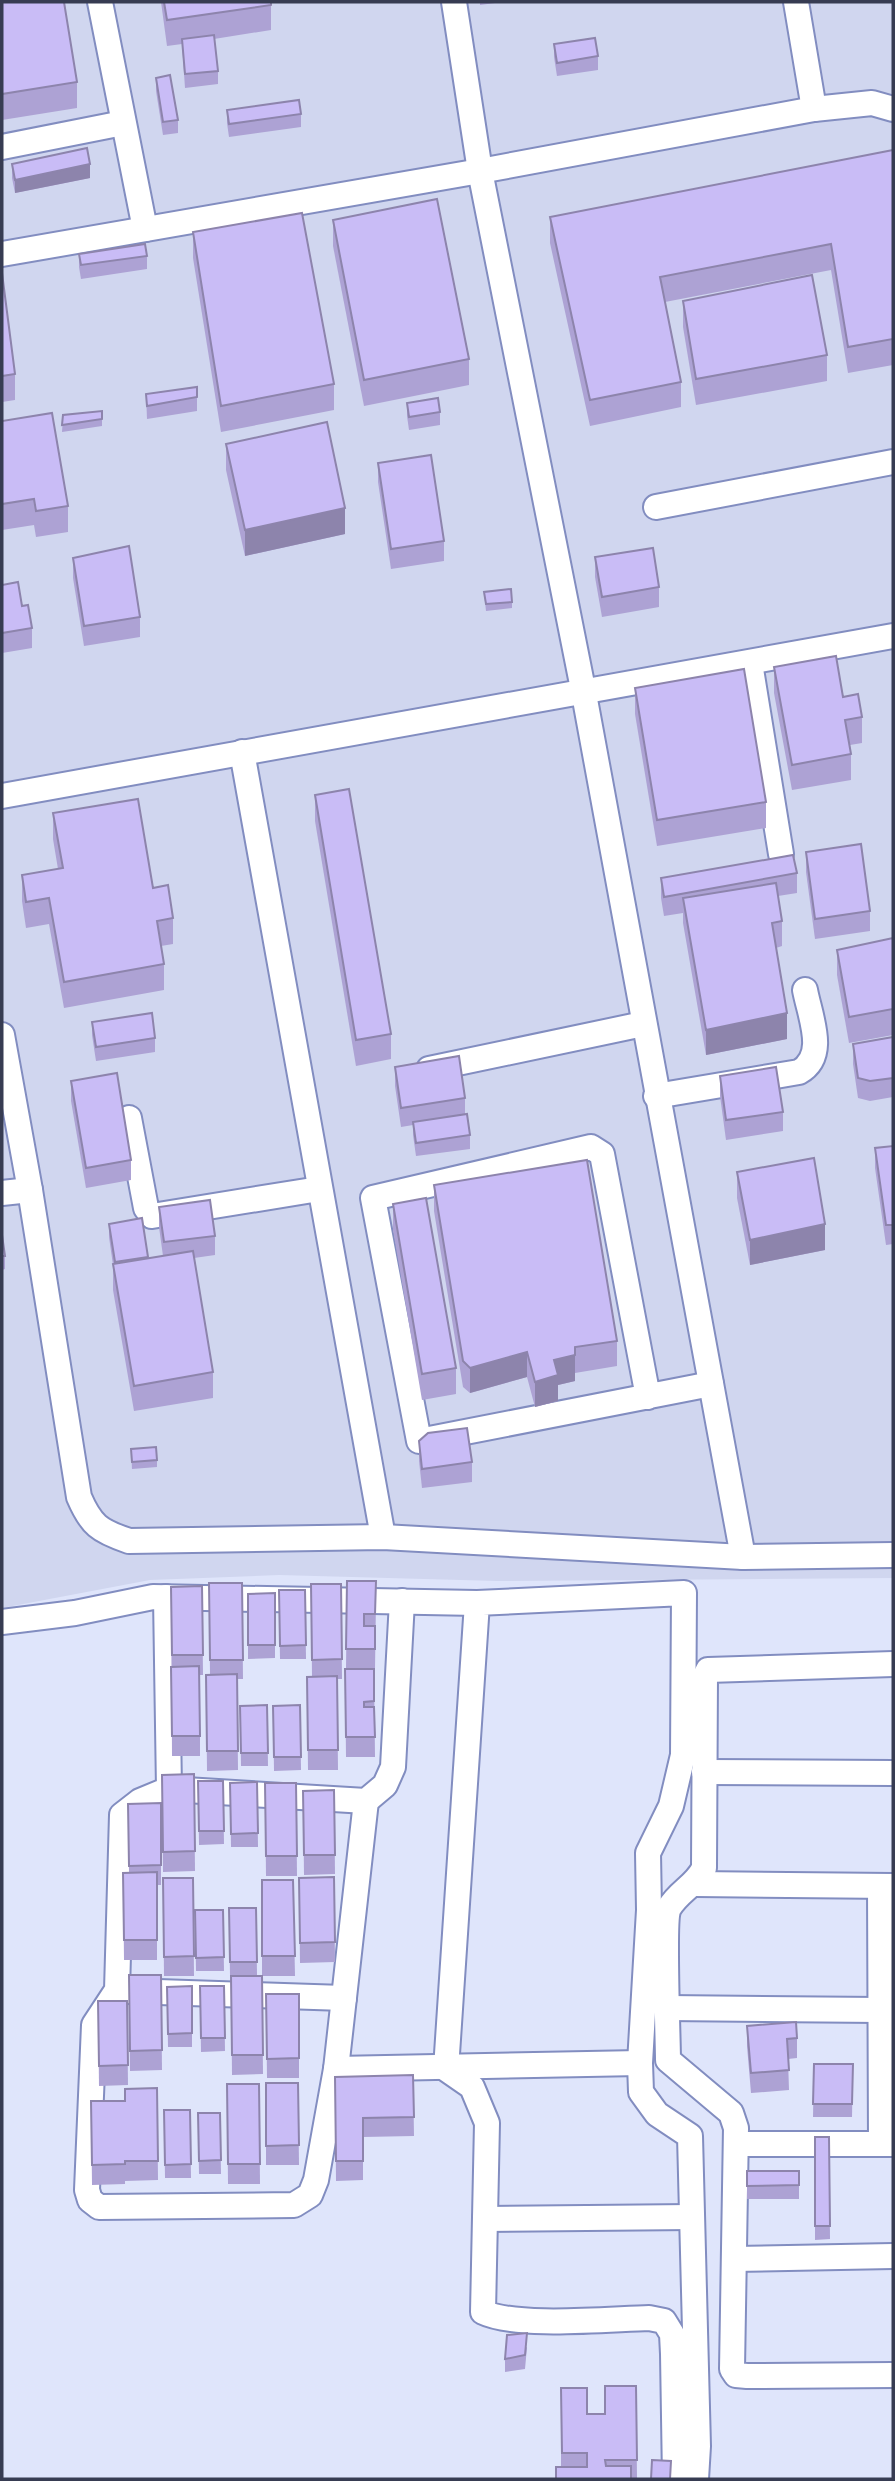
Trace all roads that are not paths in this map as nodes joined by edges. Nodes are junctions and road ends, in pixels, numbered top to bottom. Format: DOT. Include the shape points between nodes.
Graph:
graph roads {
  1 [pos="100,2"];
  2 [pos="454,2"];
  3 [pos="796,2"];
  4 [pos="814,109"];
  5 [pos="893,109"];
  6 [pos="123,123"];
  7 [pos="2,147"];
  8 [pos="480,171"];
  9 [pos="145,229"];
  10 [pos="2,254"];
  11 [pos="893,462"];
  12 [pos="656,507"];
  13 [pos="893,636"];
  14 [pos="750,663"];
  15 [pos="584,694"];
  16 [pos="242,752"];
  17 [pos="2,796"];
  18 [pos="781,854"];
  19 [pos="805,990"];
  20 [pos="643,1024"];
  21 [pos="2,1035"];
  22 [pos="429,1069"];
  23 [pos="656,1096"];
  24 [pos="129,1118"];
  25 [pos="319,1189"];
  26 [pos="30,1190"];
  27 [pos="2,1193"];
  28 [pos="711,1384"];
  29 [pos="648,1397"];
  30 [pos="383,1537"];
  31 [pos="893,1555"];
  32 [pos="743,1557"];
  33 [pos="166,1597"];
  34 [pos="402,1601"];
  35 [pos="477,1603"];
  36 [pos="2,1622"];
  37 [pos="893,1664"];
  38 [pos="704,1772"];
  39 [pos="893,1773"];
  40 [pos="169,1789"];
  41 [pos="366,1801"];
  42 [pos="696,1884"];
  43 [pos="887,1886"];
  44 [pos="117,1990"];
  45 [pos="344,1998"];
  46 [pos="667,2008"];
  47 [pos="880,2010"];
  48 [pos="640,2063"];
  49 [pos="336,2069"];
  50 [pos="446,2069"];
  51 [pos="736,2144"];
  52 [pos="887,2144"];
  53 [pos="692,2217"];
  54 [pos="485,2219"];
  55 [pos="893,2256"];
  56 [pos="734,2259"];
  57 [pos="893,2375"];
  58 [pos="675,2479"];
  59 [pos="696,2479"];
  1 -- 6 [label="street"];
  2 -- 8 [label="street"];
  3 -- 4 [label="street"];
  4 -- 5 [label="street" via="872,103"];
  4 -- 8 [label="street"];
  6 -- 7 [label="street"];
  6 -- 9 [label="street"];
  8 -- 9 [label="street"];
  8 -- 15 [label="street"];
  9 -- 10 [label="street"];
  11 -- 12 [label="street"];
  13 -- 14 [label="street"];
  14 -- 15 [label="street"];
  14 -- 18 [label="street"];
  15 -- 16 [label="street"];
  15 -- 20 [label="street"];
  16 -- 17 [label="street"];
  16 -- 25 [label="street"];
  19 -- 23 [label="street" via="816,1053 811,1065 799,1072"];
  20 -- 22 [label="street"];
  20 -- 23 [label="street"];
  21 -- 26 [label="street"];
  23 -- 28 [label="street"];
  24 -- 25 [label="street" via="146,1208 152,1216"];
  25 -- 30 [label="street"];
  26 -- 27 [label="street"];
  26 -- 30 [label="street" via="79,1497 89,1520 128,1541"];
  28 -- 29 [label="street"];
  28 -- 32 [label="street"];
  29 -- 29 [label="street" via="419,1441 373,1198 591,1147 602,1154"];
  30 -- 32 [label="street"];
  31 -- 32 [label="street"];
  33 -- 34 [label="street"];
  33 -- 36 [label="street"];
  33 -- 40 [label="street"];
  34 -- 35 [label="street"];
  34 -- 41 [label="street" via="393,1767 385,1785"];
  35 -- 48 [label="street" via="684,1593 683,1755 671,1806 648,1853"];
  35 -- 50 [label="street"];
  37 -- 38 [label="street" via="709,1670 705,1676"];
  38 -- 39 [label="street"];
  38 -- 42 [label="street" via="704,1868"];
  40 -- 41 [label="street"];
  40 -- 44 [label="street" via="140,1801 122,1815"];
  41 -- 45 [label="street"];
  42 -- 43 [label="street"];
  42 -- 46 [label="street" via="682,1891 667,1911"];
  43 -- 47 [label="street"];
  44 -- 45 [label="street"];
  44 -- 49 [label="street" via="94,2025 87,2190 99,2207 294,2205 310,2195 316,2180"];
  45 -- 49 [label="street"];
  46 -- 47 [label="street"];
  46 -- 51 [label="street" via="668,2060 731,2113"];
  47 -- 52 [label="street"];
  48 -- 50 [label="street"];
  48 -- 53 [label="street" via="641,2092 657,2114 690,2136"];
  49 -- 50 [label="street"];
  50 -- 54 [label="street" via="471,2087 487,2123"];
  51 -- 52 [label="street"];
  51 -- 56 [label="street"];
  53 -- 54 [label="street"];
  53 -- 59 [label="street"];
  54 -- 58 [label="street" via="483,2312 526,2320 664,2321 672,2334"];
  55 -- 56 [label="street"];
  56 -- 57 [label="street" via="732,2369 736,2375"];
}
